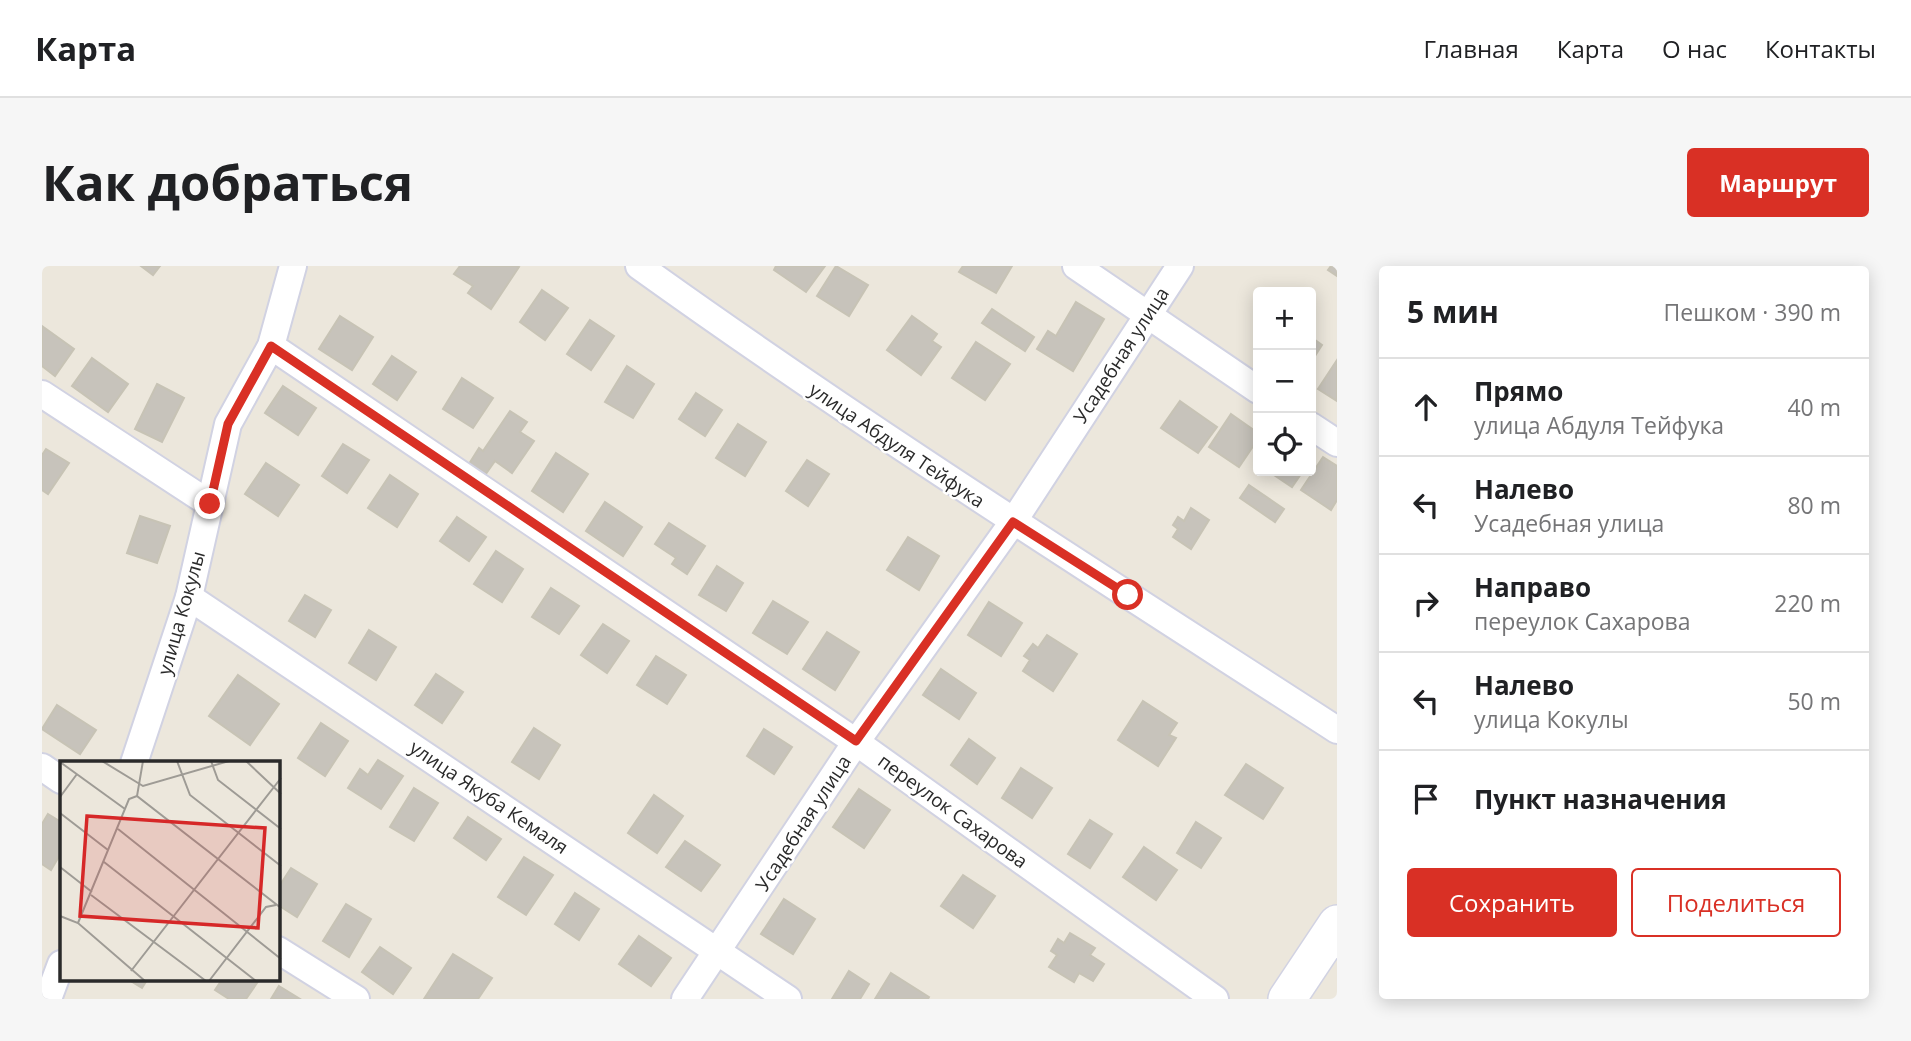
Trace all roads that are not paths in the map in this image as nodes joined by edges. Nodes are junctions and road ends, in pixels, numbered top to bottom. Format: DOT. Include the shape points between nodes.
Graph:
graph roads {
  1 [pos="293,266"];
  2 [pos="639,266"];
  3 [pos="1076,266"];
  4 [pos="1180,266"];
  5 [pos="1146,314"];
  6 [pos="271,346"];
  7 [pos="1253,387"];
  8 [pos="42,394"];
  9 [pos="1316,429"];
  10 [pos="1337,443"];
  11 [pos="210,504"];
  12 [pos="1013,522"];
  13 [pos="189,597"];
  14 [pos="1337,730"];
  15 [pos="856,741"];
  16 [pos="135,761"];
  17 [pos="42,767"];
  18 [pos="60,779"];
  19 [pos="1337,923"];
  20 [pos="280,951"];
  21 [pos="719,951"];
  22 [pos="60,967"];
  23 [pos="48,999"];
  24 [pos="356,999"];
  25 [pos="685,999"];
  26 [pos="788,999"];
  27 [pos="1214,999"];
  28 [pos="1287,999"];
  1 -- 6 [label="street, улица Кокулы"];
  2 -- 12 [label="street, улица Абдуля Тейфука"];
  3 -- 5 [label="street"];
  4 -- 5 [label="street, Усадебная улица"];
  5 -- 7 [label="street"];
  5 -- 12 [label="street, Усадебная улица"];
  6 -- 11 [label="street, улица Кокулы" via="228,424"];
  6 -- 15 [label="street, переулок Сахарова"];
  8 -- 11 [label="street"];
  9 -- 10 [label="street"];
  11 -- 13 [label="street, улица Кокулы"];
  12 -- 14 [label="street, улица Абдуля Тейфука"];
  12 -- 15 [label="street, Усадебная улица"];
  13 -- 16 [label="street, улица Кокулы"];
  13 -- 21 [label="street, улица Якуба Кемаля"];
  15 -- 21 [label="street, Усадебная улица"];
  15 -- 27 [label="street, переулок Сахарова"];
  17 -- 18 [label="street"];
  19 -- 28 [label="street"];
  20 -- 24 [label="street"];
  21 -- 25 [label="street, Усадебная улица"];
  21 -- 26 [label="street, улица Якуба Кемаля"];
  22 -- 23 [label="street"];
}
